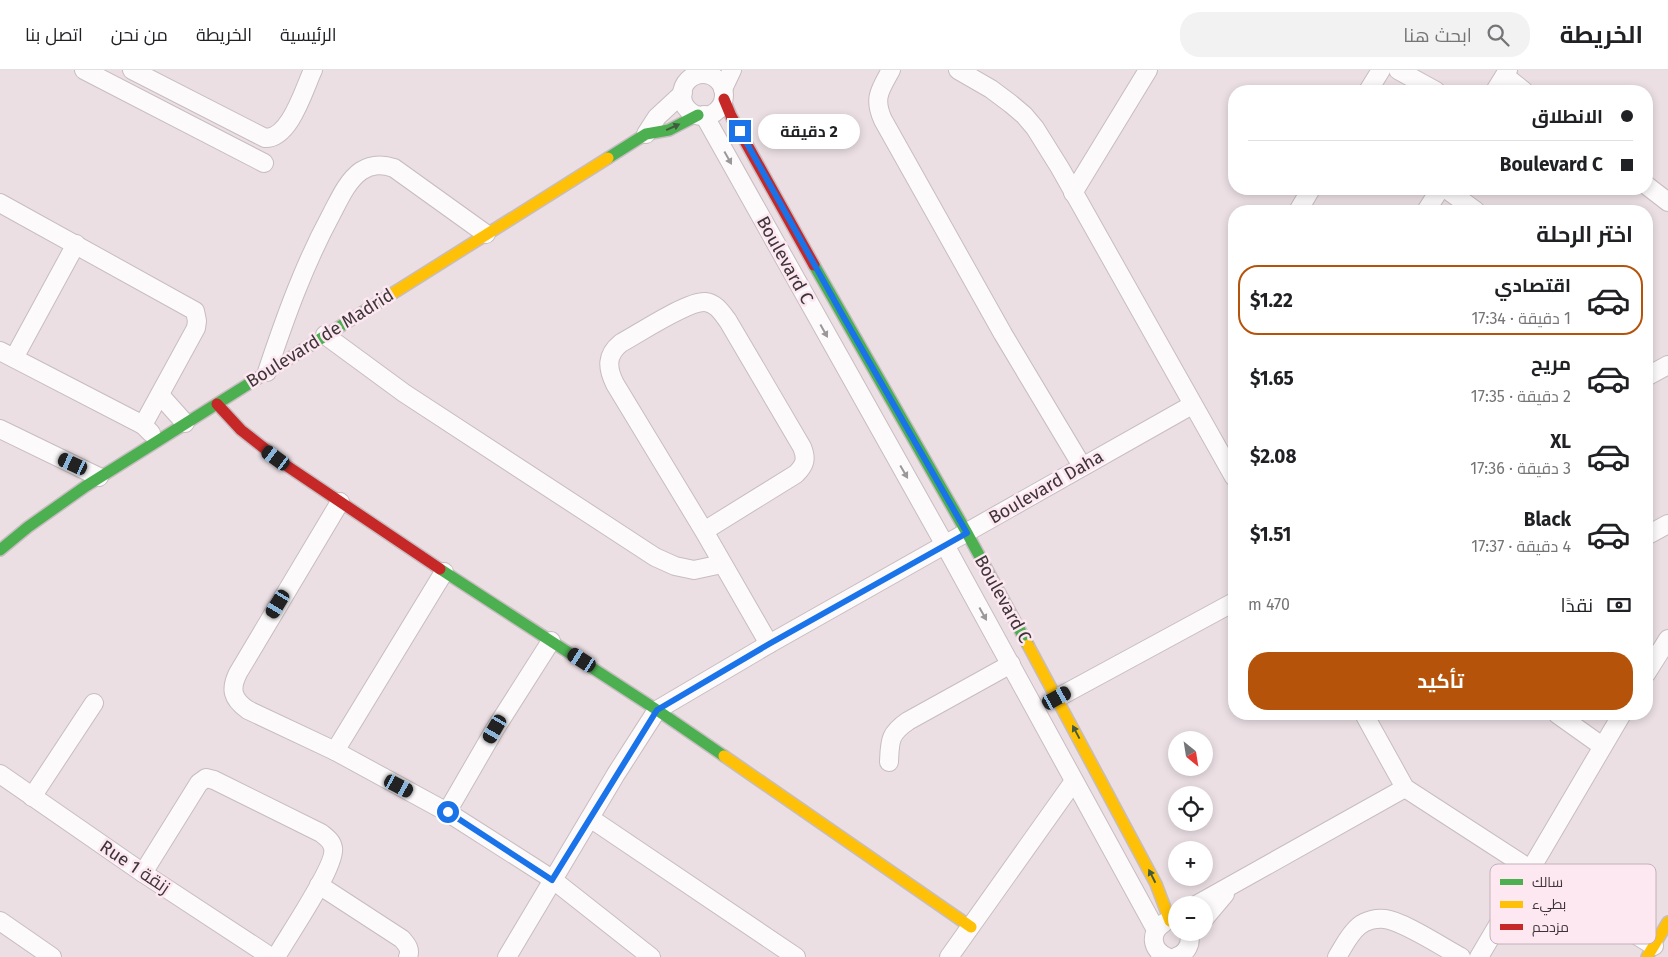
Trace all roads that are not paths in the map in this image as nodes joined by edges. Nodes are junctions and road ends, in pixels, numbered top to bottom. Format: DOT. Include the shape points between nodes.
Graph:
graph roads {
  1 [pos="84,70"];
  2 [pos="132,70"];
  3 [pos="313,70"];
  4 [pos="732,70"];
  5 [pos="891,70"];
  6 [pos="958,70"];
  7 [pos="1148,70"];
  8 [pos="1381,70"];
  9 [pos="1398,70"];
  10 [pos="701,72"];
  11 [pos="1506,73"];
  12 [pos="1372,85"];
  13 [pos="1425,85"];
  14 [pos="1499,85"];
  15 [pos="1518,85"];
  16 [pos="683,93"];
  17 [pos="724,94"];
  18 [pos="701,115"];
  19 [pos="646,134"];
  20 [pos="264,163"];
  21 [pos="1653,190"];
  22 [pos="1073,193"];
  23 [pos="1454,195"];
  24 [pos="1668,202"];
  25 [pos="0,203"];
  26 [pos="1468,205"];
  27 [pos="486,234"];
  28 [pos="76,244"];
  29 [pos="325,336"];
  30 [pos="7,354"];
  31 [pos="1668,365"];
  32 [pos="267,372"];
  33 [pos="1653,372"];
  34 [pos="160,395"];
  35 [pos="217,404"];
  36 [pos="1192,404"];
  37 [pos="185,423"];
  38 [pos="143,425"];
  39 [pos="0,429"];
  40 [pos="158,441"];
  41 [pos="1082,466"];
  42 [pos="1228,467"];
  43 [pos="99,477"];
  44 [pos="340,502"];
  45 [pos="1668,524"];
  46 [pos="704,531"];
  47 [pos="1653,532"];
  48 [pos="967,533"];
  49 [pos="946,545"];
  50 [pos="0,550"];
  51 [pos="722,564"];
  52 [pos="444,572"];
  53 [pos="1228,605"];
  54 [pos="1668,639"];
  55 [pos="551,641"];
  56 [pos="769,644"];
  57 [pos="1653,663"];
  58 [pos="1012,664"];
  59 [pos="1057,698"];
  60 [pos="94,702"];
  61 [pos="657,710"];
  62 [pos="1367,720"];
  63 [pos="1565,720"];
  64 [pos="1618,720"];
  65 [pos="1602,746"];
  66 [pos="335,751"];
  67 [pos="889,762"];
  68 [pos="0,774"];
  69 [pos="1074,781"];
  70 [pos="1404,788"];
  71 [pos="32,797"];
  72 [pos="448,812"];
  73 [pos="590,818"];
  74 [pos="1522,864"];
  75 [pos="1533,864"];
  76 [pos="143,873"];
  77 [pos="552,880"];
  78 [pos="319,885"];
  79 [pos="1231,886"];
  80 [pos="1213,896"];
  81 [pos="1213,908"];
  82 [pos="1168,917"];
  83 [pos="1168,920"];
  84 [pos="0,921"];
  85 [pos="1668,922"];
  86 [pos="1168,925"];
  87 [pos="971,927"];
  88 [pos="1490,938"];
  89 [pos="1190,941"];
  90 [pos="1656,941"];
  91 [pos="1161,956"];
  92 [pos="1181,956"];
  93 [pos="52,957"];
  94 [pos="271,957"];
  95 [pos="276,957"];
  96 [pos="408,957"];
  97 [pos="507,957"];
  98 [pos="651,957"];
  99 [pos="796,957"];
  100 [pos="950,957"];
  101 [pos="1337,957"];
  102 [pos="1461,957"];
  103 [pos="1479,957"];
  1 -- 20 [label="street"];
  2 -- 3 [label="street" via="268,139 285,128"];
  4 -- 17 [label="street"];
  5 -- 41 [label="street" via="877,98 879,112"];
  6 -- 22 [label="street" via="991,89 1024,115 1045,143"];
  7 -- 22 [label="street"];
  8 -- 12 [label="street"];
  9 -- 13 [label="street"];
  10 -- 16 [label="street" via="688,81"];
  10 -- 17 [label="street" via="720,82"];
  11 -- 14 [label="street"];
  11 -- 15 [label="street"];
  16 -- 18 [label="street" via="687,107"];
  16 -- 19 [label="street, Boulevard de Madrid" via="657,116"];
  17 -- 18 [label="street" via="717,110"];
  17 -- 48 [label="street, Boulevard C" via="731,116"];
  19 -- 18 [label="street, Boulevard de Madrid, one-way" via="669,130"];
  18 -- 49 [label="street, Boulevard C, one-way"];
  19 -- 27 [label="street, Boulevard de Madrid"];
  21 -- 24 [label="street"];
  22 -- 36 [label="street"];
  23 -- 26 [label="street"];
  25 -- 28 [label="street"];
  27 -- 29 [label="street, Boulevard de Madrid"];
  27 -- 32 [label="street" via="394,168 370,166 360,172 341,196 316,244 287,312"];
  28 -- 30 [label="street"];
  28 -- 34 [label="street" via="196,310 196,328"];
  29 -- 32 [label="street, Boulevard de Madrid"];
  29 -- 51 [label="street" via="412,398 655,557 694,570"];
  30 -- 38 [label="street"];
  31 -- 33 [label="street"];
  32 -- 35 [label="street, Boulevard de Madrid"];
  34 -- 37 [label="street"];
  34 -- 38 [label="street"];
  35 -- 37 [label="street, Boulevard de Madrid"];
  35 -- 44 [label="street" via="265,450"];
  36 -- 41 [label="street, Boulevard Daha"];
  36 -- 42 [label="street"];
  37 -- 40 [label="street, Boulevard de Madrid"];
  38 -- 40 [label="street"];
  39 -- 43 [label="street"];
  40 -- 43 [label="street, Boulevard de Madrid"];
  41 -- 48 [label="street, Boulevard Daha"];
  43 -- 50 [label="street, Boulevard de Madrid"];
  44 -- 52 [label="street"];
  44 -- 66 [label="street" via="232,686 236,699 248,710"];
  45 -- 47 [label="street"];
  46 -- 46 [label="street" via="796,474 805,465 806,455 728,321 715,305 704,302 687,307 621,343 608,360 615,384"];
  46 -- 51 [label="street"];
  48 -- 49 [label="street, Boulevard Daha"];
  48 -- 59 [label="street, Boulevard C"];
  49 -- 56 [label="street, Boulevard Daha"];
  49 -- 58 [label="street, Boulevard C, one-way"];
  51 -- 56 [label="street"];
  52 -- 55 [label="street"];
  52 -- 66 [label="street"];
  53 -- 59 [label="street"];
  54 -- 57 [label="street"];
  55 -- 61 [label="street"];
  55 -- 72 [label="street" via="495,729"];
  56 -- 61 [label="street, Boulevard Daha"];
  58 -- 67 [label="street" via="896,729 891,737"];
  58 -- 69 [label="street, Boulevard C"];
  82 -- 59 [label="street, Boulevard C, one-way" via="1144,860"];
  60 -- 71 [label="street"];
  61 -- 73 [label="street, Boulevard Daha"];
  61 -- 87 [label="street"];
  62 -- 70 [label="street"];
  63 -- 65 [label="street"];
  64 -- 65 [label="street"];
  65 -- 75 [label="street"];
  66 -- 72 [label="street"];
  68 -- 71 [label="street, Rue 1 زنقة"];
  69 -- 83 [label="street, Boulevard C"];
  69 -- 87 [label="street"];
  70 -- 74 [label="street"];
  70 -- 79 [label="street"];
  71 -- 76 [label="street, Rue 1 زنقة"];
  72 -- 77 [label="street"];
  73 -- 77 [label="street, Boulevard Daha"];
  73 -- 99 [label="street"];
  76 -- 78 [label="street" via="199,783 206,778 321,833 330,841 333,849 331,860"];
  76 -- 94 [label="street, Rue 1 زنقة"];
  77 -- 97 [label="street, Boulevard Daha"];
  77 -- 98 [label="street"];
  78 -- 95 [label="street"];
  78 -- 96 [label="street" via="402,939 410,952"];
  79 -- 80 [label="street"];
  79 -- 81 [label="street"];
  84 -- 93 [label="street"];
  85 -- 90 [label="street"];
  86 -- 91 [label="street" via="1153,940"];
  87 -- 100 [label="street"];
  88 -- 103 [label="street"];
  89 -- 92 [label="street"];
  101 -- 102 [label="street" via="1361,924 1385,918"];
}
